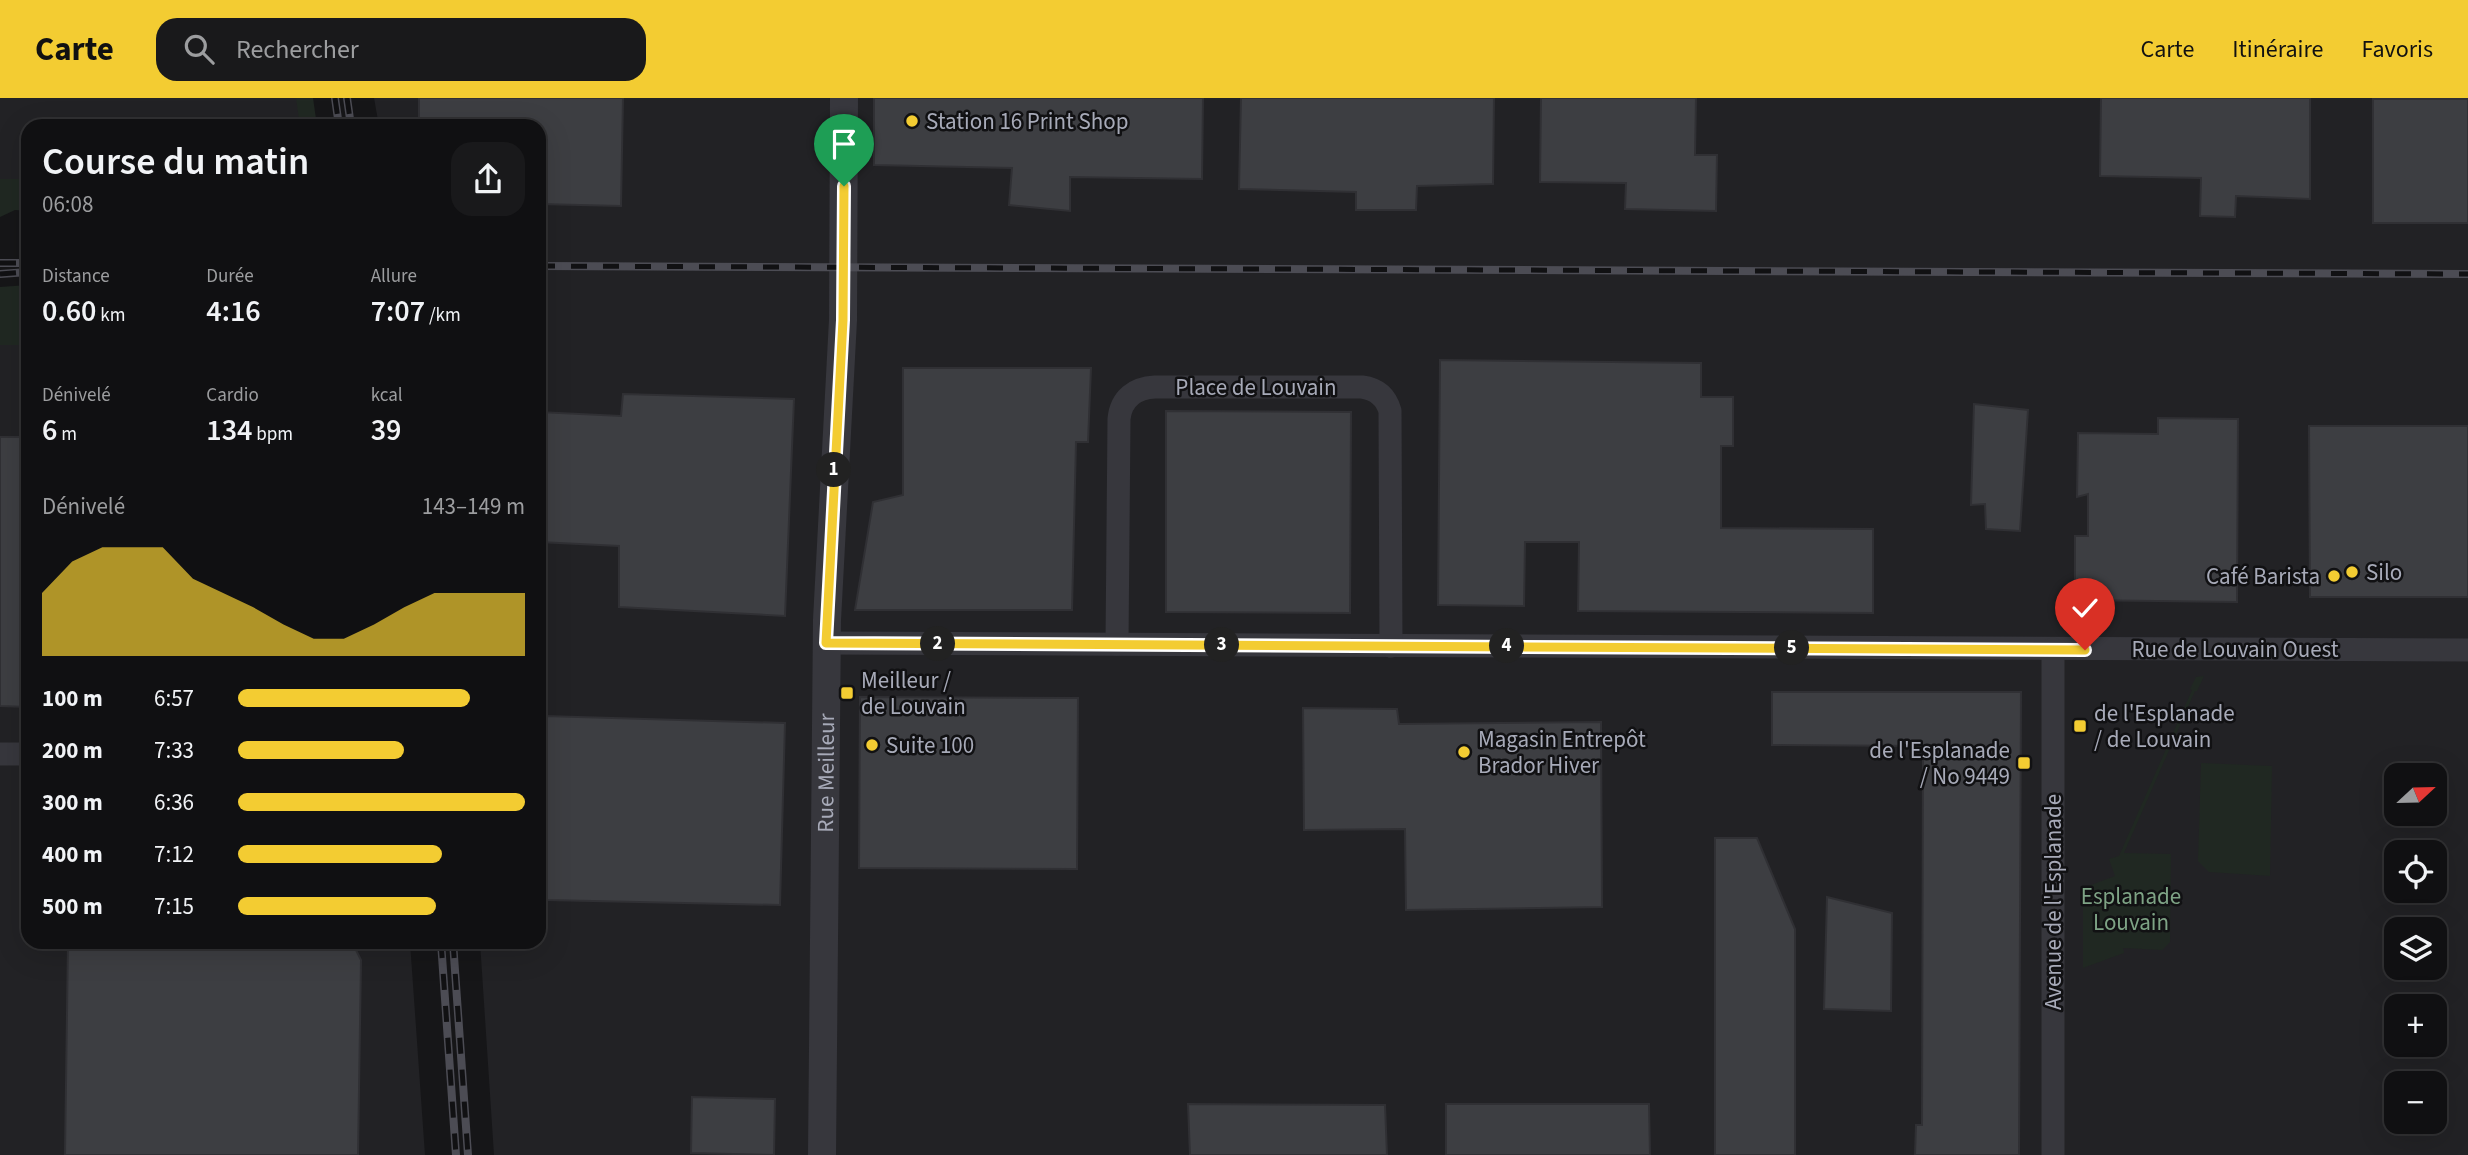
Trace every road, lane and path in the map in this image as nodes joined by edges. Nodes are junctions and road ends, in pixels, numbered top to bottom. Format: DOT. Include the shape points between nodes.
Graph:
graph roads {
  1 [pos="844,98"];
  2 [pos="826,643"];
  3 [pos="1117,644"];
  4 [pos="1391,646"];
  5 [pos="2053,649"];
  6 [pos="2468,650"];
  7 [pos="0,754"];
  8 [pos="21,754"];
  9 [pos="822,1155"];
  10 [pos="2053,1155"];
  1 -- 2 [label="street, Rue Meilleur" via="843,320"];
  2 -- 3 [label="street, Rue de Louvain Ouest"];
  2 -- 9 [label="street, Rue Meilleur"];
  3 -- 4 [label="street, Rue de Louvain Ouest"];
  3 -- 4 [label="street, Place de Louvain" via="1119,419 1127,398 1140,389 1155,387 1362,387 1382,396 1391,414"];
  4 -- 5 [label="street, Rue de Louvain Ouest"];
  5 -- 6 [label="street, Rue de Louvain Ouest"];
  5 -- 10 [label="street, Avenue de l'Esplanade"];
  7 -- 8 [label="street"];
}
